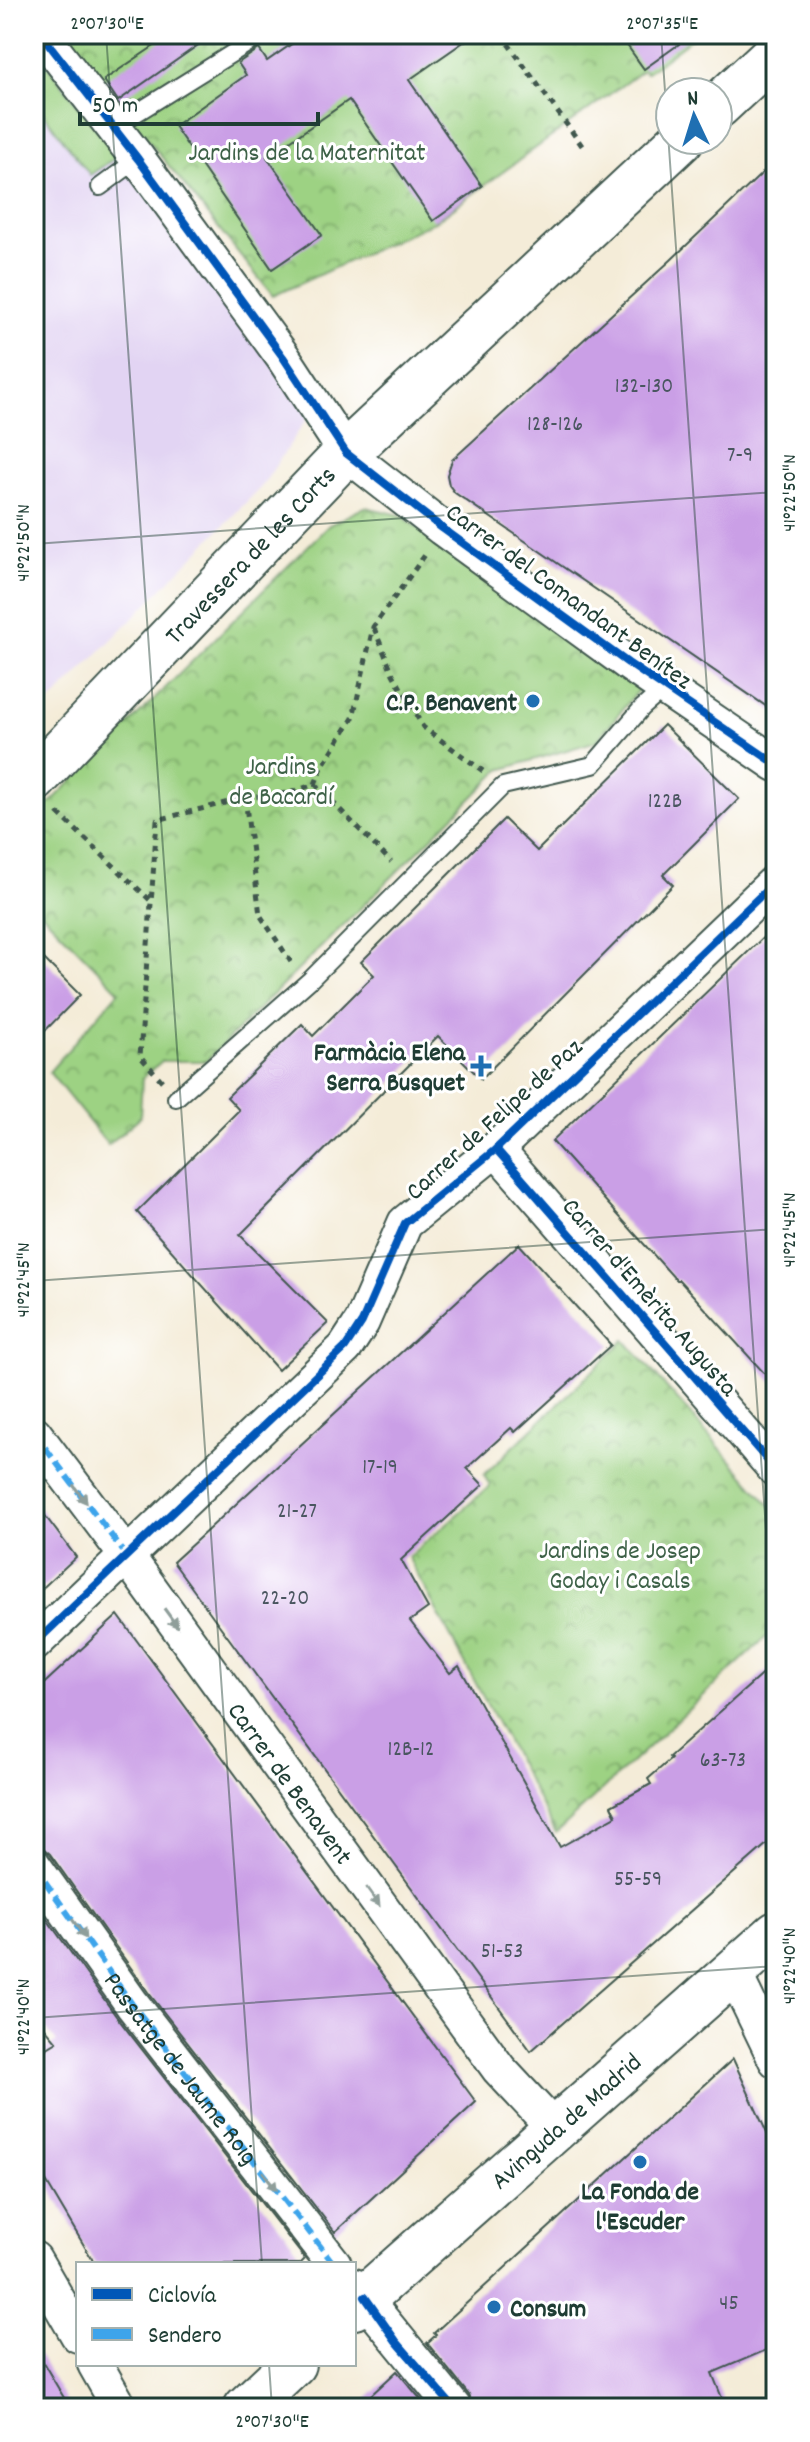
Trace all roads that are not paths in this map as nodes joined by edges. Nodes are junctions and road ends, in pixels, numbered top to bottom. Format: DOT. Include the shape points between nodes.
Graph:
graph roads {
  1 [pos="41,34"];
  2 [pos="263,34"];
  3 [pos="776,52"];
  4 [pos="734,91"];
  5 [pos="114,127"];
  6 [pos="664,156"];
  7 [pos="138,159"];
  8 [pos="100,187"];
  9 [pos="346,453"];
  10 [pos="665,688"];
  11 [pos="776,764"];
  12 [pos="46,796"];
  13 [pos="776,881"];
  14 [pos="176,1098"];
  15 [pos="496,1149"];
  16 [pos="34,1433"];
  17 [pos="776,1470"];
  18 [pos="126,1555"];
  19 [pos="34,1644"];
  20 [pos="34,1866"];
  21 [pos="776,1934"];
  22 [pos="733,1971"];
  23 [pos="776,2060"];
  24 [pos="555,2129"];
  25 [pos="34,2259"];
  26 [pos="332,2262"];
  27 [pos="358,2297"];
  28 [pos="76,2332"];
  29 [pos="96,2366"];
  30 [pos="291,2366"];
  31 [pos="120,2408"];
  32 [pos="246,2408"];
  33 [pos="454,2408"];
  1 -- 5 [label="street, Carrer del Comandant Benítez"];
  2 -- 5 [label="lane"];
  3 -- 4 [label="main road"];
  5 -- 7 [label="street, Carrer del Comandant Benítez"];
  6 -- 9 [label="main road, Travessera de les Corts"];
  7 -- 8 [label="lane"];
  7 -- 9 [label="street, Carrer del Comandant Benítez" via="283,357"];
  9 -- 10 [label="street, Carrer del Comandant Benítez"];
  9 -- 12 [label="main road, Travessera de les Corts"];
  10 -- 11 [label="street, Carrer del Comandant Benítez"];
  10 -- 14 [label="lane" via="593,765 503,786 310,980"];
  13 -- 15 [label="street, Carrer de Felipe de Paz"];
  15 -- 17 [label="street, Carrer d'Emèrita Augusta"];
  15 -- 18 [label="street, Carrer de Felipe de Paz" via="405,1223 362,1322 345,1348"];
  16 -- 18 [label="street, Carrer de Benavent, one-way"];
  18 -- 19 [label="street, Carrer de Felipe de Paz"];
  18 -- 24 [label="street, Carrer de Benavent, one-way" via="499,2069"];
  20 -- 26 [label="street, Passatge de Jaume Roig, one-way" via="132,2004"];
  21 -- 22 [label="main road, Avinguda de Madrid"];
  22 -- 23 [label="street"];
  22 -- 24 [label="main road, Avinguda de Madrid"];
  24 -- 27 [label="main road, Avinguda de Madrid"];
  25 -- 28 [label="street"];
  27 -- 33 [label="street"];
  29 -- 31 [label="street"];
  30 -- 32 [label="main road"];
}
